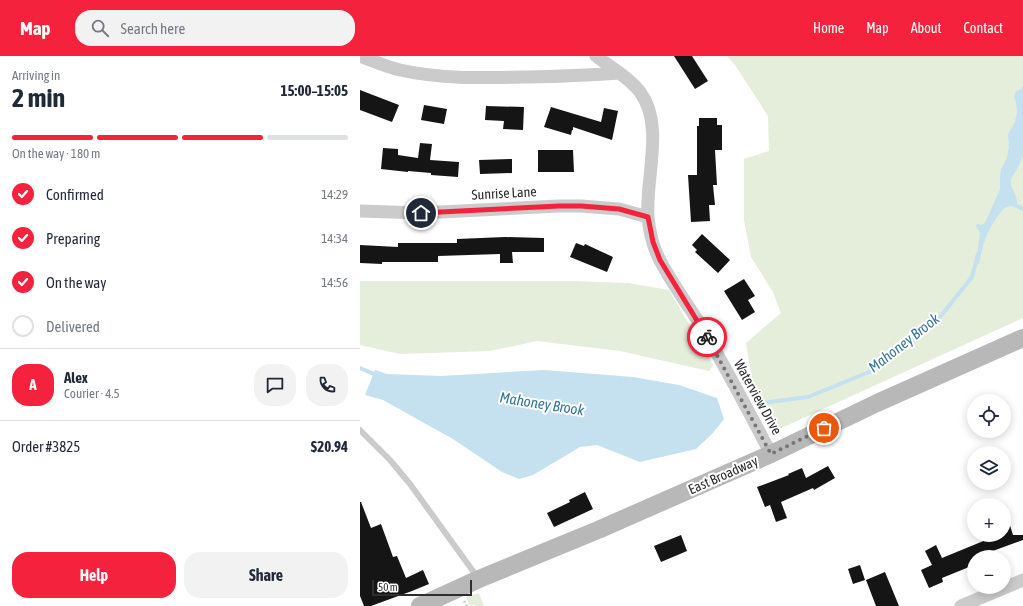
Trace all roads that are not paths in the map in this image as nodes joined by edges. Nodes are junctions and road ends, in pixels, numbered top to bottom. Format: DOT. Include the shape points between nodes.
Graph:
graph roads {
  1 [pos="360,56"];
  2 [pos="596,56"];
  3 [pos="619,73"];
  4 [pos="360,211"];
  5 [pos="648,217"];
  6 [pos="1023,338"];
  7 [pos="360,430"];
  8 [pos="771,454"];
  9 [pos="479,579"];
  10 [pos="1023,580"];
  11 [pos="420,606"];
  12 [pos="961,606"];
  1 -- 3 [label="street" via="400,70 440,76 543,77"];
  2 -- 3 [label="street, Waterview Drive"];
  3 -- 5 [label="street, Waterview Drive" via="644,97 652,123"];
  4 -- 5 [label="street, Sunrise Lane" via="421,213 581,206 619,209"];
  5 -- 8 [label="street, Waterview Drive" via="660,260 703,329"];
  6 -- 8 [label="main road, East Broadway" via="877,402"];
  7 -- 9 [label="lane" via="410,484"];
  8 -- 9 [label="main road, East Broadway"];
  9 -- 11 [label="main road, East Broadway"];
  10 -- 12 [label="street"];
}
